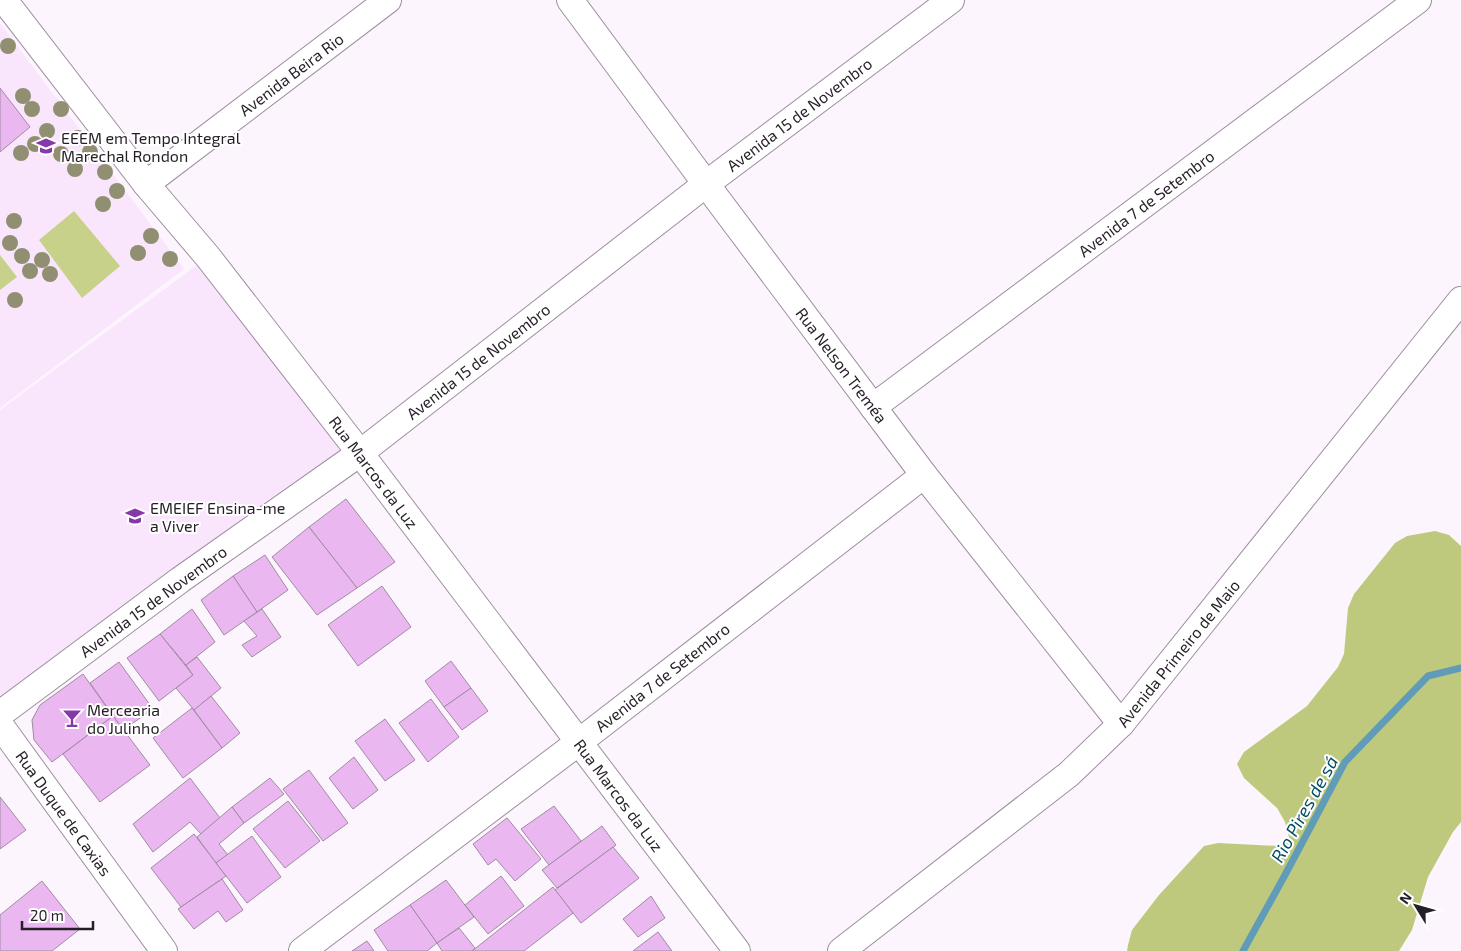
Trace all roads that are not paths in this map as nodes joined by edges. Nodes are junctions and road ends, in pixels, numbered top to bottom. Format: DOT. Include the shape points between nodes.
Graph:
graph roads {
  1 [pos="4,0"];
  2 [pos="388,0"];
  3 [pos="570,0"];
  4 [pos="951,0"];
  5 [pos="1418,0"];
  6 [pos="146,184"];
  7 [pos="706,184"];
  8 [pos="1461,300"];
  9 [pos="873,406"];
  10 [pos="360,453"];
  11 [pos="924,475"];
  12 [pos="0,714"];
  13 [pos="1121,724"];
  14 [pos="0,725"];
  15 [pos="579,742"];
  16 [pos="164,951"];
  17 [pos="302,951"];
  18 [pos="737,951"];
  19 [pos="841,951"];
  1 -- 6 [label="street, Rua Marcos da Luz"];
  2 -- 6 [label="street, Avenida Beira Rio"];
  3 -- 7 [label="street, Rua Nelson Treméa"];
  4 -- 7 [label="street, Avenida 15 de Novembro"];
  5 -- 9 [label="street, Avenida 7 de Setembro"];
  6 -- 10 [label="street, Rua Marcos da Luz" via="208,257"];
  7 -- 9 [label="street, Rua Nelson Treméa"];
  7 -- 10 [label="street, Avenida 15 de Novembro"];
  8 -- 13 [label="street, Avenida Primeiro de Maio"];
  9 -- 11 [label="street, Rua Nelson Treméa"];
  10 -- 12 [label="street, Avenida 15 de Novembro" via="180,580"];
  10 -- 15 [label="street, Rua Marcos da Luz"];
  11 -- 13 [label="street, Rua Nelson Treméa"];
  11 -- 15 [label="street, Avenida 7 de Setembro"];
  13 -- 19 [label="street, Avenida Primeiro de Maio" via="1069,774"];
  14 -- 16 [label="street, Rua Duque de Caxias"];
  15 -- 17 [label="street, Avenida 7 de Setembro"];
  15 -- 18 [label="street, Rua Marcos da Luz"];
}
